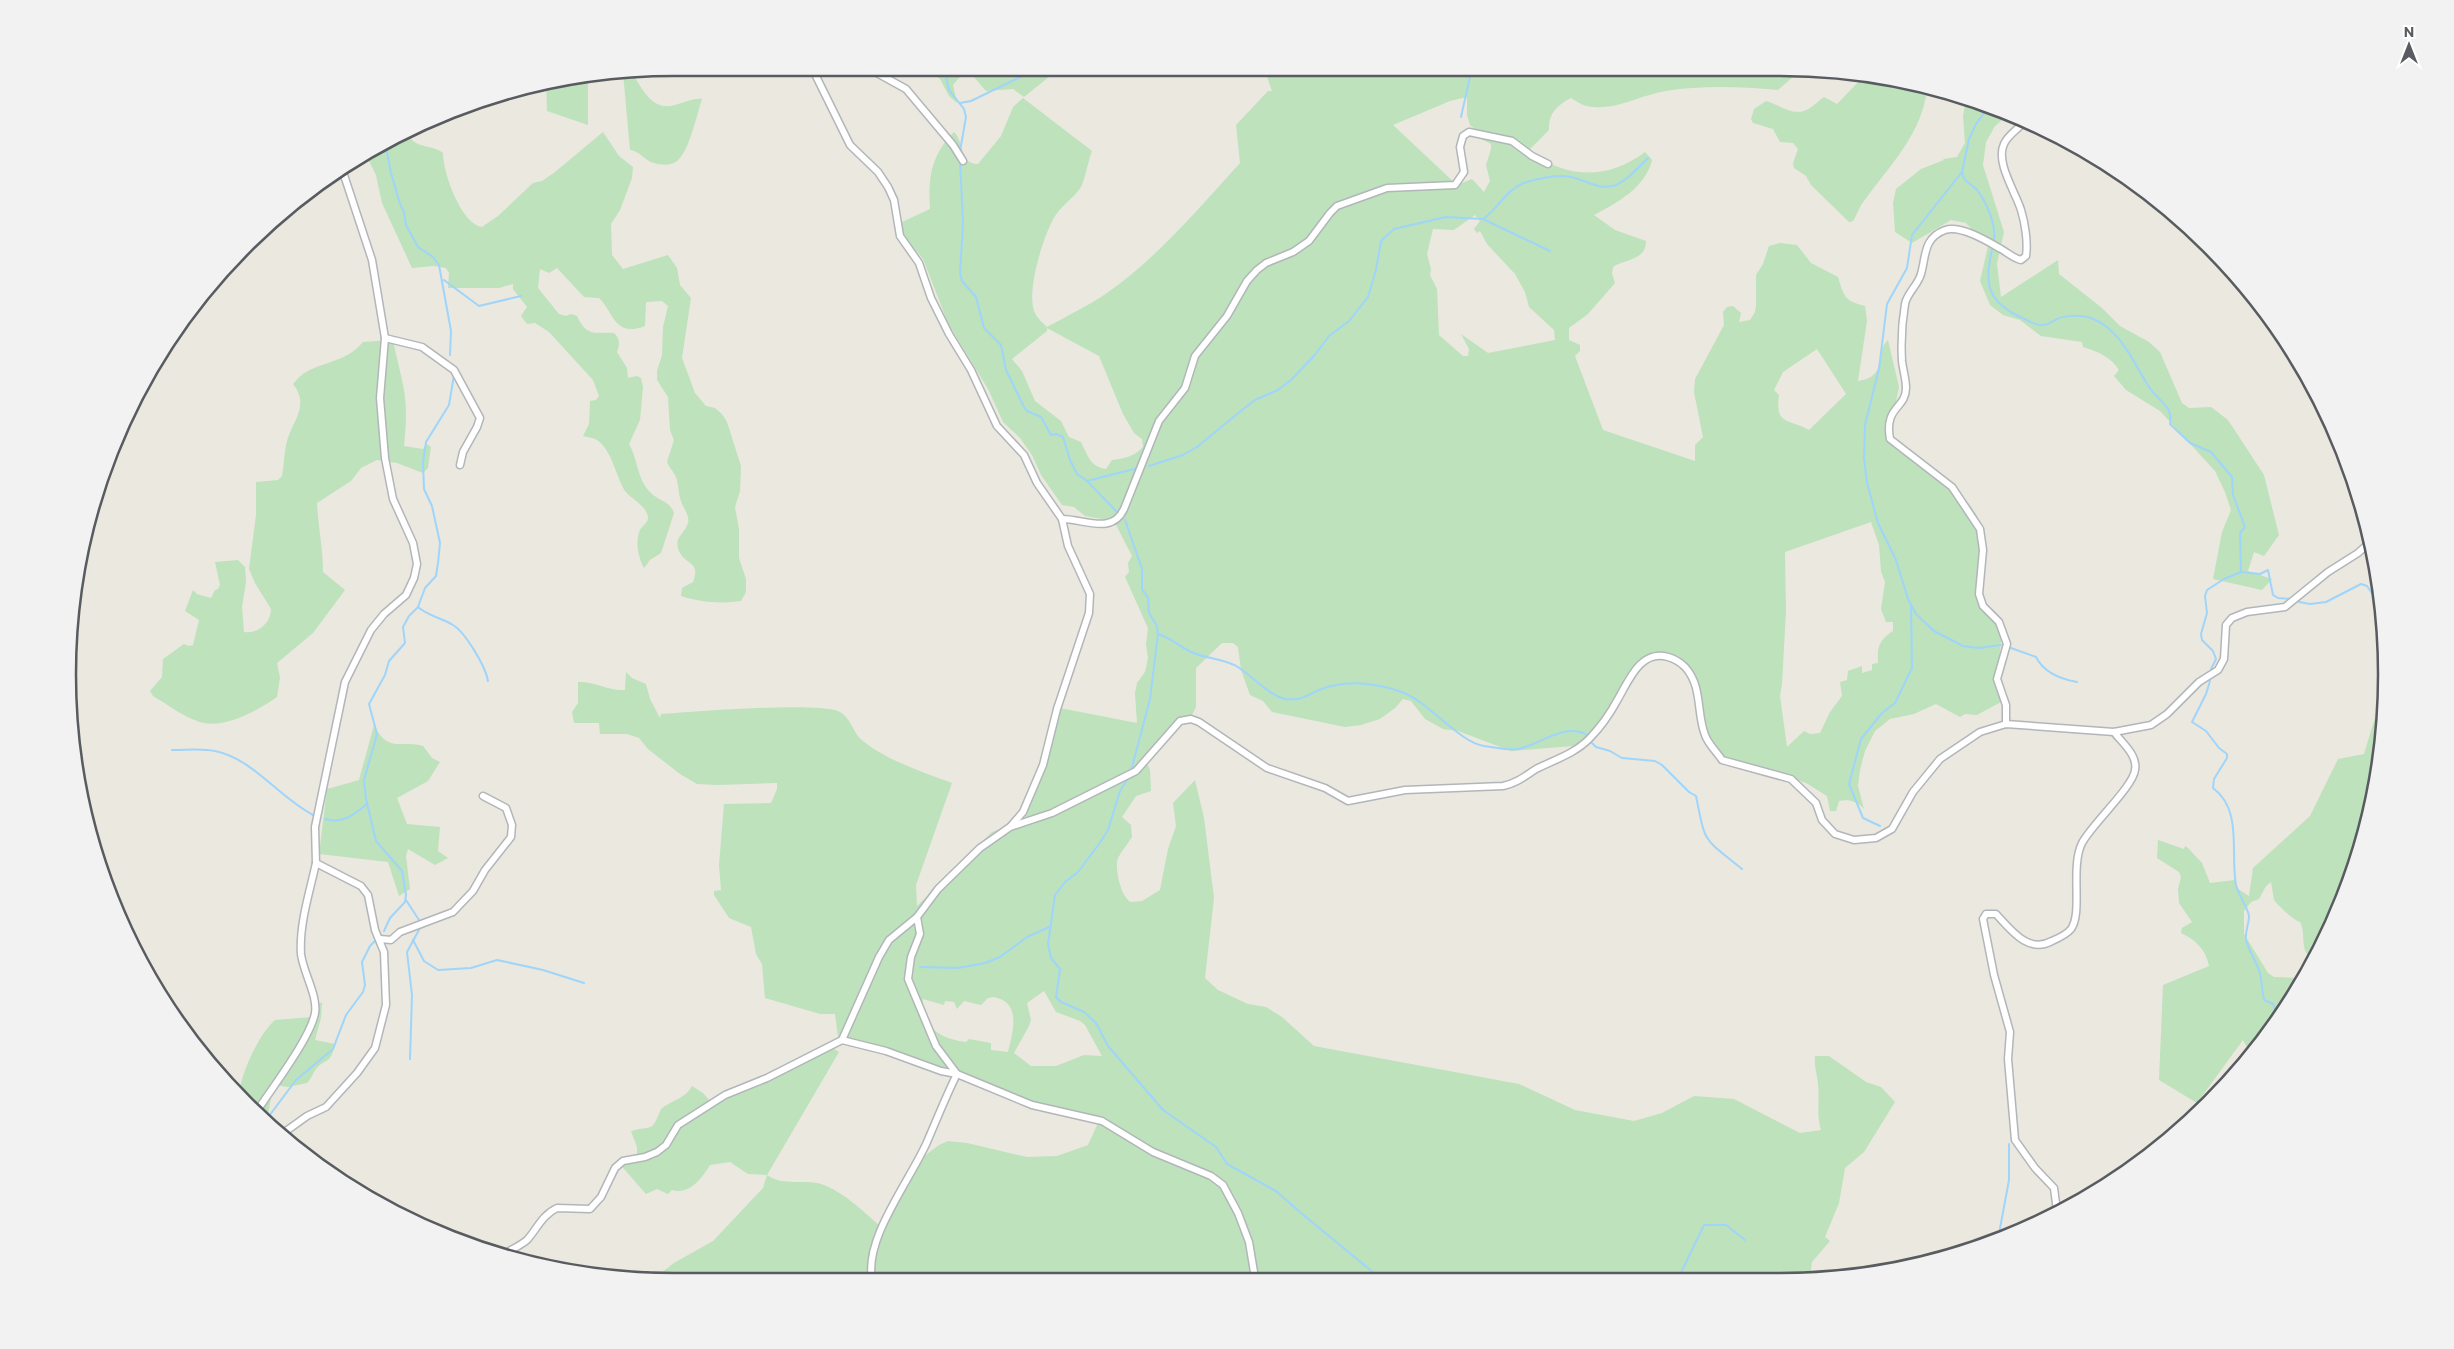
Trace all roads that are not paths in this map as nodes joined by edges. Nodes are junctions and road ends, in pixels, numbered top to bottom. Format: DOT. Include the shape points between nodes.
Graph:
graph roads {
  1 [pos="816,76"];
  2 [pos="882,76"];
  3 [pos="2019,127"];
  4 [pos="963,161"];
  5 [pos="1548,164"];
  6 [pos="344,175"];
  7 [pos="385,338"];
  8 [pos="460,465"];
  9 [pos="1062,518"];
  10 [pos="2364,548"];
  11 [pos="2006,724"];
  12 [pos="2114,732"];
  13 [pos="483,796"];
  14 [pos="1010,827"];
  15 [pos="316,863"];
  16 [pos="917,916"];
  17 [pos="380,939"];
  18 [pos="842,1040"];
  19 [pos="958,1074"];
  20 [pos="260,1106"];
  21 [pos="287,1130"];
  22 [pos="2056,1205"];
  23 [pos="511,1249"];
  24 [pos="872,1273"];
  25 [pos="1254,1273"];
  1 -- 9 [label="street" via="850,145 878,172 888,187 894,200 900,236 919,263 935,306 971,370 997,426 1024,455 1037,483"];
  2 -- 4 [label="street" via="906,89"];
  3 -- 11 [label="street" via="2003,145 2002,151 2009,184 2022,213 2026,256 2016,259 2002,249 1955,228 1944,231 1929,244 1923,253 1921,276 1906,302 1902,360 1906,389 1902,402 1893,409 1888,430 1890,439 1952,487 1980,529 1983,550 1980,594 1983,606 1999,622 2007,644 1997,679 2006,705"];
  5 -- 9 [label="street" via="1512,141 1469,132 1463,136 1460,147 1464,172 1455,185 1387,188 1338,206 1309,241 1293,252 1266,263 1247,280 1227,316 1195,356 1185,388 1159,421 1118,520 1098,524"];
  6 -- 7 [label="street" via="372,260"];
  7 -- 8 [label="street" via="422,347 457,374 480,418"];
  7 -- 15 [label="street" via="380,398 385,458 393,499 415,550 416,573 406,596 372,630 345,682 315,828"];
  9 -- 14 [label="street" via="1068,546 1088,588 1091,607 1057,709 1043,765 1023,812"];
  10 -- 12 [label="street" via="2328,572 2286,607 2247,612 2232,618 2226,625 2224,659 2218,670 2199,682 2151,725"];
  11 -- 12 [label="street"];
  11 -- 14 [label="street" via="1980,732 1940,759 1913,792 1886,834 1848,840 1829,828 1822,820 1816,803 1791,779 1722,760 1705,735 1699,694 1692,677 1675,659 1653,656 1632,674 1618,700 1589,739 1559,760 1518,782 1503,786 1405,790 1348,801 1325,788 1267,768 1187,718 1172,729 1136,771 1052,812"];
  12 -- 22 [label="street" via="2135,758 2136,770 2087,834 2077,854 2076,918 2072,928 2048,943 2037,945 2019,938 1996,914 1986,914 1983,919 2010,1032 2008,1059 2015,1140 2054,1188"];
  13 -- 17 [label="street" via="506,808 513,832 477,886 450,914 400,932 391,940"];
  14 -- 16 [label="street" via="980,848 934,893"];
  15 -- 17 [label="street" via="366,890"];
  15 -- 20 [label="street" via="301,947 316,1002 314,1017 308,1032"];
  16 -- 18 [label="street" via="889,940"];
  16 -- 19 [label="street" via="920,934 911,957 908,980 936,1046"];
  17 -- 21 [label="street" via="385,958 386,1005 375,1048 326,1107"];
  18 -- 19 [label="street"];
  18 -- 23 [label="street" via="725,1095 678,1125 658,1152 620,1163 593,1207 553,1210 528,1239"];
  19 -- 24 [label="street" via="875,1244"];
  19 -- 25 [label="street" via="1032,1105 1102,1122 1153,1152 1217,1180 1242,1222"];
}
